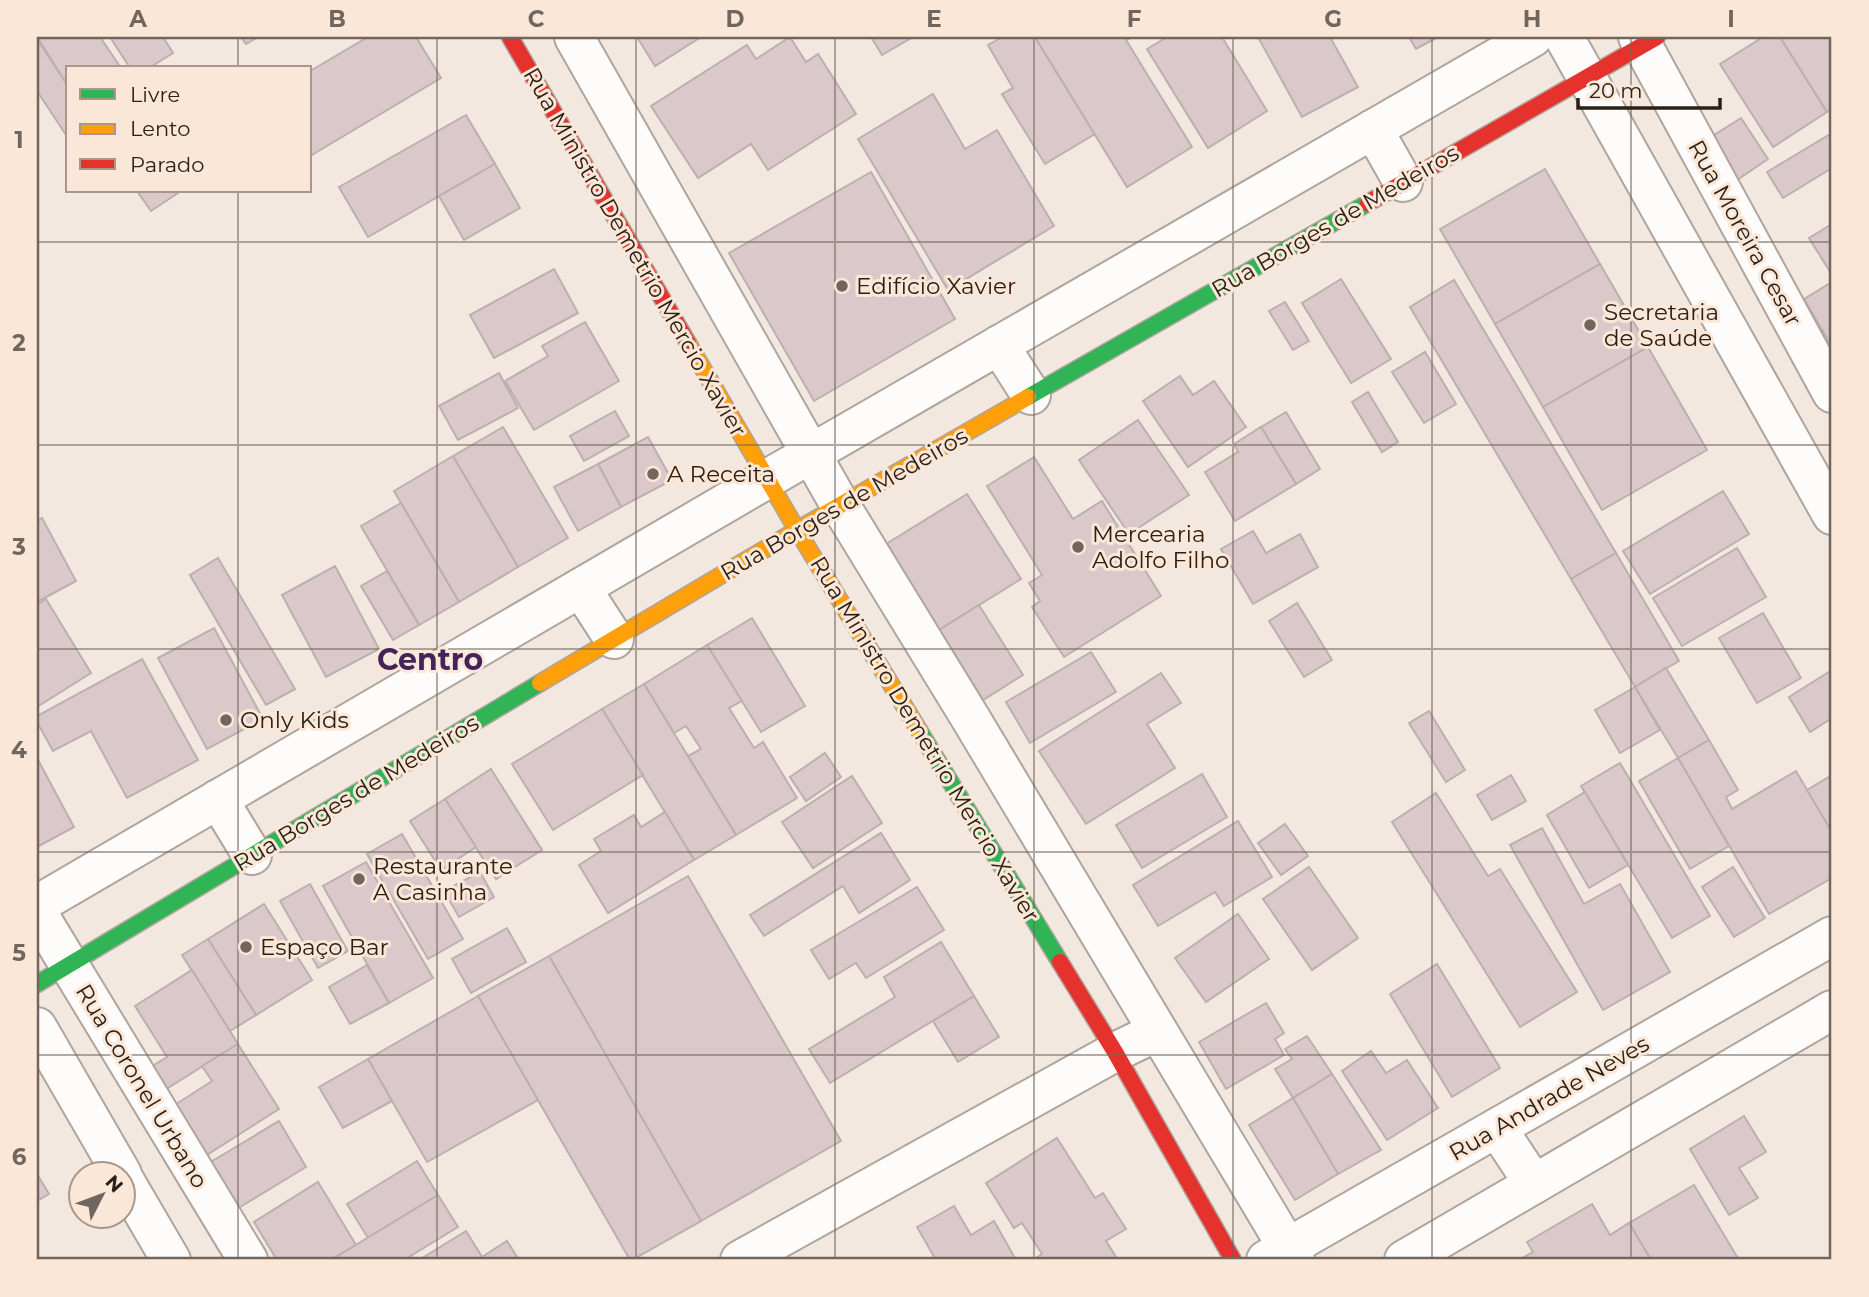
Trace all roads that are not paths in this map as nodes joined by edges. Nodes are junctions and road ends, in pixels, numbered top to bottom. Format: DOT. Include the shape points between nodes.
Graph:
graph roads {
  1 [pos="510,37"];
  2 [pos="574,37"];
  3 [pos="1533,37"];
  4 [pos="1564,37"];
  5 [pos="1646,39"];
  6 [pos="1587,77"];
  7 [pos="1373,129"];
  8 [pos="1403,182"];
  9 [pos="702,262"];
  10 [pos="655,286"];
  11 [pos="999,345"];
  12 [pos="1832,393"];
  13 [pos="1031,395"];
  14 [pos="811,454"];
  15 [pos="1818,457"];
  16 [pos="767,479"];
  17 [pos="840,505"];
  18 [pos="1832,515"];
  19 [pos="797,530"];
  20 [pos="581,587"];
  21 [pos="614,639"];
  22 [pos="971,719"];
  23 [pos="927,742"];
  24 [pos="218,799"];
  25 [pos="252,855"];
  26 [pos="37,905"];
  27 [pos="37,912"];
  28 [pos="1830,942"];
  29 [pos="52,975"];
  30 [pos="1832,1010"];
  31 [pos="37,1027"];
  32 [pos="1159,1031"];
  33 [pos="1115,1052"];
  34 [pos="1497,1128"];
  35 [pos="113,1160"];
  36 [pos="1534,1184"];
  37 [pos="136,1199"];
  38 [pos="1283,1256"];
  39 [pos="171,1260"];
  40 [pos="248,1260"];
  41 [pos="740,1260"];
  42 [pos="1233,1260"];
  43 [pos="1404,1260"];
  1 -- 10 [label="street, Rua Ministro Demetrio Mercio Xavier"];
  2 -- 9 [label="street"];
  3 -- 7 [label="street"];
  4 -- 6 [label="street"];
  5 -- 6 [label="street, Rua Borges de Medeiros"];
  5 -- 12 [label="street, Rua Moreira Cesar"];
  6 -- 8 [label="street, Rua Borges de Medeiros"];
  6 -- 15 [label="street"];
  7 -- 8 [label="street"];
  7 -- 11 [label="street"];
  8 -- 13 [label="street, Rua Borges de Medeiros"];
  9 -- 10 [label="street"];
  9 -- 14 [label="street"];
  10 -- 16 [label="street, Rua Ministro Demetrio Mercio Xavier"];
  11 -- 13 [label="street"];
  11 -- 14 [label="street"];
  13 -- 17 [label="street, Rua Borges de Medeiros"];
  14 -- 16 [label="street"];
  14 -- 17 [label="street"];
  15 -- 18 [label="street"];
  16 -- 19 [label="street, Rua Ministro Demetrio Mercio Xavier"];
  16 -- 20 [label="street"];
  17 -- 19 [label="street, Rua Borges de Medeiros"];
  17 -- 22 [label="street"];
  19 -- 21 [label="street, Rua Borges de Medeiros"];
  19 -- 23 [label="street, Rua Ministro Demetrio Mercio Xavier"];
  20 -- 21 [label="street"];
  20 -- 24 [label="street"];
  21 -- 25 [label="street, Rua Borges de Medeiros"];
  22 -- 23 [label="street"];
  22 -- 32 [label="street"];
  23 -- 33 [label="street, Rua Ministro Demetrio Mercio Xavier"];
  24 -- 25 [label="street"];
  24 -- 26 [label="street"];
  25 -- 29 [label="street, Rua Borges de Medeiros"];
  27 -- 29 [label="street, Rua Coronel Urbano"];
  28 -- 34 [label="street, Rua Andrade Neves"];
  29 -- 40 [label="street, Rua Coronel Urbano"];
  30 -- 36 [label="street"];
  31 -- 35 [label="street"];
  32 -- 33 [label="street"];
  32 -- 38 [label="street"];
  33 -- 41 [label="street"];
  33 -- 42 [label="street, Rua Ministro Demetrio Mercio Xavier"];
  34 -- 36 [label="street"];
  34 -- 38 [label="street, Rua Andrade Neves"];
  36 -- 43 [label="street"];
  37 -- 39 [label="street"];
}
